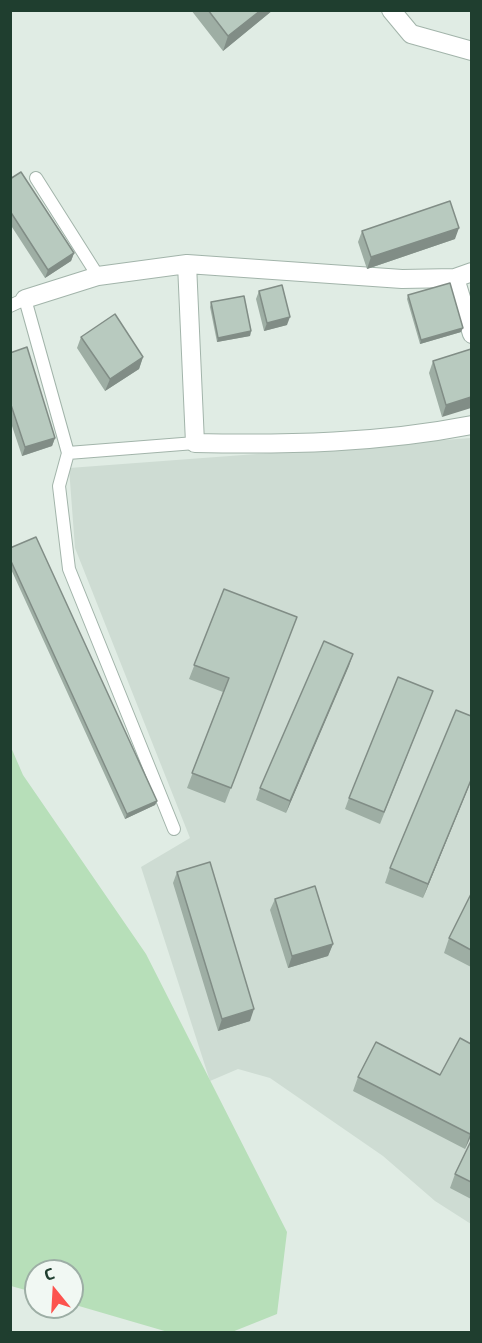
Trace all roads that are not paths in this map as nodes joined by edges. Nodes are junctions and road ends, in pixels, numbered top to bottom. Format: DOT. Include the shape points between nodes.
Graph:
graph roads {
  1 [pos="391,10"];
  2 [pos="471,51"];
  3 [pos="36,178"];
  4 [pos="187,264"];
  5 [pos="463,275"];
  6 [pos="98,276"];
  7 [pos="18,303"];
  8 [pos="471,334"];
  9 [pos="471,425"];
  10 [pos="195,442"];
  11 [pos="68,453"];
  12 [pos="174,829"];
  1 -- 2 [label="street" via="411,34"];
  3 -- 6 [label="lane"];
  4 -- 5 [label="street" via="402,279"];
  4 -- 6 [label="street"];
  4 -- 10 [label="street"];
  5 -- 8 [label="street"];
  6 -- 7 [label="street"];
  7 -- 11 [label="lane"];
  9 -- 10 [label="street" via="417,436 289,445"];
  10 -- 11 [label="lane"];
  11 -- 12 [label="lane" via="59,486 69,568"];
}
